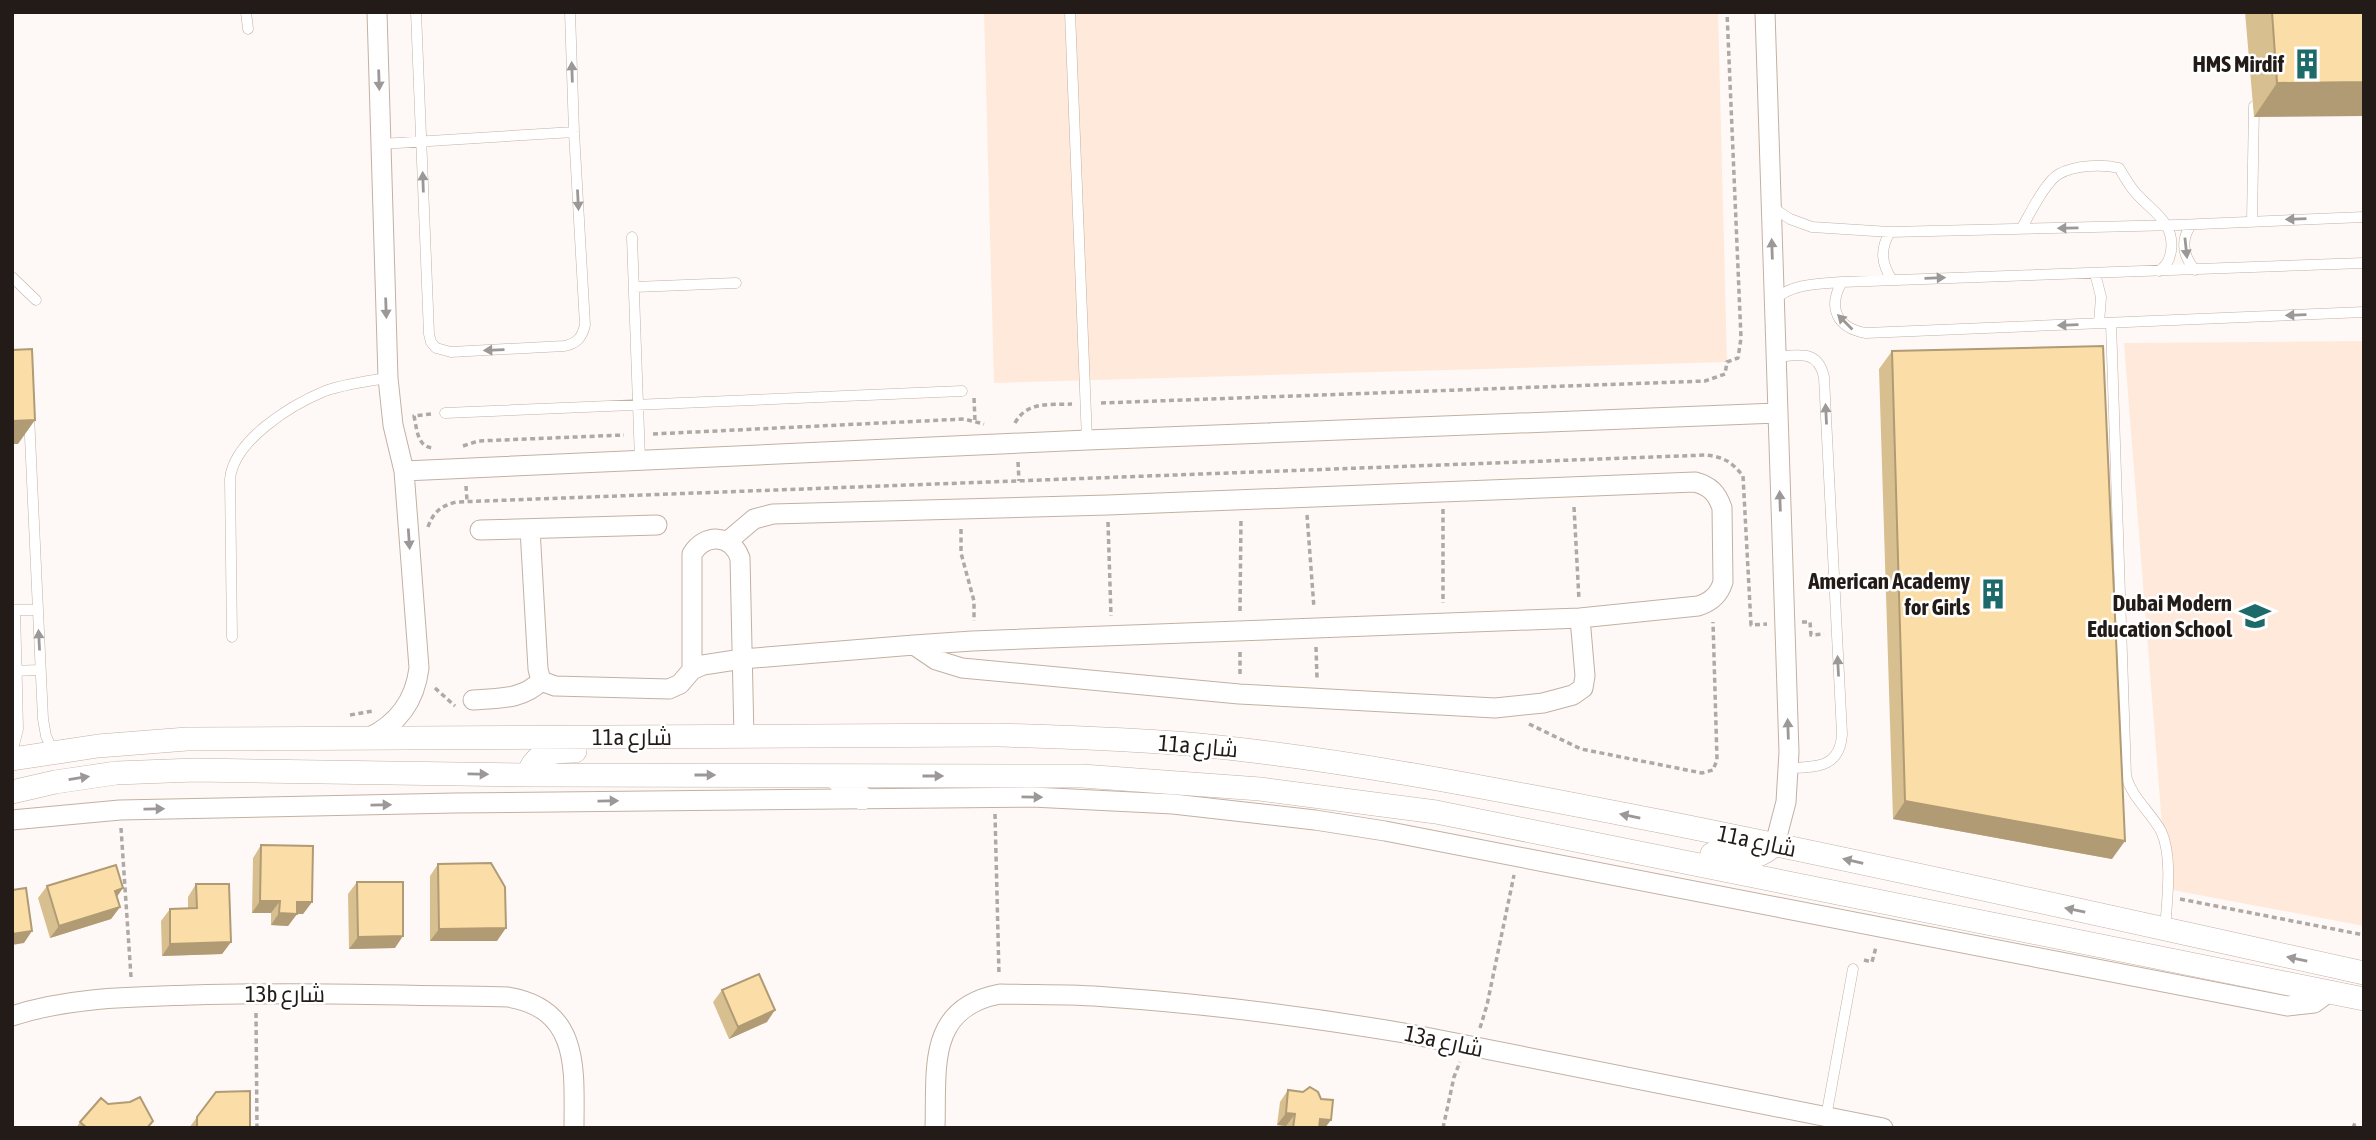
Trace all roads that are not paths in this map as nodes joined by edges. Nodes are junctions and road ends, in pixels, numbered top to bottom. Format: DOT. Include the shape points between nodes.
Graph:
graph roads {
  1 [pos="246,12"];
  2 [pos="377,12"];
  3 [pos="416,12"];
  4 [pos="570,12"];
  5 [pos="1070,12"];
  6 [pos="1765,12"];
  7 [pos="248,29"];
  8 [pos="2254,91"];
  9 [pos="574,132"];
  10 [pos="422,140"];
  11 [pos="381,144"];
  12 [pos="1771,206"];
  13 [pos="2364,217"];
  14 [pos="2252,221"];
  15 [pos="2166,225"];
  16 [pos="2191,225"];
  17 [pos="2021,229"];
  18 [pos="1890,232"];
  19 [pos="632,237"];
  20 [pos="2364,263"];
  21 [pos="2195,270"];
  22 [pos="2158,271"];
  23 [pos="2095,273"];
  24 [pos="12,277"];
  25 [pos="1892,280"];
  26 [pos="1842,282"];
  27 [pos="736,283"];
  28 [pos="634,287"];
  29 [pos="36,300"];
  30 [pos="1774,300"];
  31 [pos="2364,312"];
  32 [pos="2099,323"];
  33 [pos="2111,323"];
  34 [pos="1775,357"];
  35 [pos="388,377"];
  36 [pos="962,391"];
  37 [pos="28,401"];
  38 [pos="638,405"];
  39 [pos="445,413"];
  40 [pos="1777,413"];
  41 [pos="1087,440"];
  42 [pos="640,460"];
  43 [pos="404,471"];
  44 [pos="657,526"];
  45 [pos="530,529"];
  46 [pos="480,530"];
  47 [pos="728,541"];
  48 [pos="13,610"];
  49 [pos="38,610"];
  50 [pos="1580,618"];
  51 [pos="232,638"];
  52 [pos="914,645"];
  53 [pos="742,659"];
  54 [pos="40,670"];
  55 [pos="692,670"];
  56 [pos="14,671"];
  57 [pos="541,681"];
  58 [pos="466,705"];
  59 [pos="918,736"];
  60 [pos="472,737"];
  61 [pos="744,737"];
  62 [pos="368,738"];
  63 [pos="54,752"];
  64 [pos="12,753"];
  65 [pos="12,759"];
  66 [pos="1789,768"];
  67 [pos="324,772"];
  68 [pos="528,775"];
  69 [pos="833,776"];
  70 [pos="12,792"];
  71 [pos="862,798"];
  72 [pos="12,820"];
  73 [pos="1775,844"];
  74 [pos="1633,851"];
  75 [pos="2165,930"];
  76 [pos="1853,969"];
  77 [pos="2364,973"];
  78 [pos="2329,992"];
  79 [pos="2364,999"];
  80 [pos="12,1016"];
  81 [pos="1826,1117"];
  82 [pos="574,1128"];
  83 [pos="935,1128"];
  84 [pos="1883,1128"];
  1 -- 7 [label="lane"];
  2 -- 11 [label="street, one-way"];
  3 -- 10 [label="lane"];
  9 -- 4 [label="lane, one-way"];
  5 -- 41 [label="lane"];
  6 -- 12 [label="street"];
  8 -- 14 [label="lane"];
  9 -- 10 [label="lane"];
  9 -- 10 [label="lane, one-way" via="585,326 572,345 534,348 443,351 431,342"];
  10 -- 11 [label="lane"];
  11 -- 35 [label="street, one-way"];
  12 -- 18 [label="lane" via="1812,227"];
  30 -- 12 [label="street, one-way"];
  13 -- 14 [label="lane, one-way"];
  14 -- 16 [label="lane"];
  15 -- 16 [label="lane"];
  15 -- 17 [label="lane, one-way"];
  15 -- 17 [label="lane" via="2119,168 2099,166 2059,174"];
  15 -- 22 [label="lane" via="2170,258"];
  16 -- 21 [label="lane, one-way" via="2183,243"];
  17 -- 18 [label="lane"];
  18 -- 25 [label="lane" via="1883,261"];
  19 -- 28 [label="lane"];
  20 -- 21 [label="lane"];
  21 -- 22 [label="lane"];
  22 -- 23 [label="lane"];
  25 -- 23 [label="lane, one-way"];
  23 -- 32 [label="lane" via="2101,297"];
  24 -- 29 [label="lane"];
  25 -- 26 [label="lane"];
  26 -- 30 [label="lane" via="1793,288"];
  32 -- 26 [label="lane, one-way" via="1866,333 1844,325 1837,315 1834,304"];
  27 -- 28 [label="lane"];
  28 -- 38 [label="lane"];
  30 -- 34 [label="street"];
  31 -- 33 [label="lane, one-way"];
  32 -- 33 [label="lane"];
  33 -- 75 [label="lane" via="2126,776 2132,793 2165,840"];
  34 -- 40 [label="street"];
  66 -- 34 [label="lane, one-way" via="1826,764 1838,751 1842,734 1824,377 1816,360 1807,355"];
  35 -- 43 [label="street"];
  35 -- 51 [label="lane" via="340,386 312,397 251,440 236,457 230,479"];
  36 -- 38 [label="lane"];
  37 -- 49 [label="lane"];
  38 -- 39 [label="lane"];
  38 -- 42 [label="lane"];
  40 -- 41 [label="street"];
  66 -- 40 [label="street, one-way"];
  41 -- 42 [label="street"];
  42 -- 43 [label="street"];
  43 -- 62 [label="street, one-way" via="419,668 414,693 400,716"];
  44 -- 45 [label="street"];
  45 -- 46 [label="street"];
  45 -- 57 [label="street"];
  47 -- 50 [label="street" via="754,519 773,514 1695,482 1713,490 1722,508 1723,582 1717,595 1705,604"];
  47 -- 53 [label="street" via="740,558"];
  47 -- 55 [label="street" via="703,541 692,554"];
  48 -- 49 [label="lane"];
  48 -- 56 [label="lane"];
  54 -- 49 [label="lane, one-way"];
  50 -- 52 [label="street"];
  50 -- 52 [label="street" via="1586,676 1583,688 1559,699 1508,707 1239,694 962,668 936,660"];
  52 -- 53 [label="street"];
  53 -- 55 [label="street"];
  53 -- 61 [label="street"];
  54 -- 56 [label="lane"];
  54 -- 63 [label="lane" via="44,728"];
  55 -- 57 [label="street" via="669,689 555,686"];
  56 -- 64 [label="lane" via="18,729"];
  57 -- 58 [label="street" via="515,697"];
  59 -- 61 [label="street, 11a شارع"];
  59 -- 68 [label="street" via="893,748 865,751 552,751 534,762"];
  73 -- 59 [label="street, 11a شارع, one-way" via="1458,782 1266,753 1091,738"];
  60 -- 61 [label="street, 11a شارع"];
  60 -- 62 [label="street, 11a شارع"];
  60 -- 67 [label="street" via="467,751 454,759 378,760"];
  62 -- 63 [label="street, 11a شارع" via="187,739"];
  63 -- 65 [label="street, 11a شارع"];
  66 -- 73 [label="street"];
  67 -- 68 [label="street, 11a شارع, one-way"];
  70 -- 67 [label="street, 11a شارع, one-way" via="86,777 155,771"];
  68 -- 69 [label="street, 11a شارع, one-way"];
  69 -- 71 [label="street"];
  69 -- 74 [label="street, 11a شارع, one-way" via="1082,776 1260,789 1436,812"];
  72 -- 71 [label="street, one-way" via="120,810"];
  71 -- 78 [label="street, one-way" via="1102,799 1244,811 1385,831 2287,1006 2314,1003"];
  73 -- 74 [label="street" via="1750,858 1660,846"];
  75 -- 73 [label="street, 11a شارع, one-way"];
  74 -- 78 [label="street, 11a شارع"];
  77 -- 75 [label="street, 11a شارع, one-way"];
  76 -- 81 [label="lane"];
  78 -- 79 [label="street, 11a شارع"];
  80 -- 82 [label="street, 13b شارع" via="61,1004 132,997 255,993 524,1000 541,1008 566,1037 573,1056"];
  81 -- 83 [label="street, 13a شارع" via="1334,1021 1104,996 1000,994 968,1005 945,1029 937,1062"];
  81 -- 84 [label="street, 13a شارع"];
}
